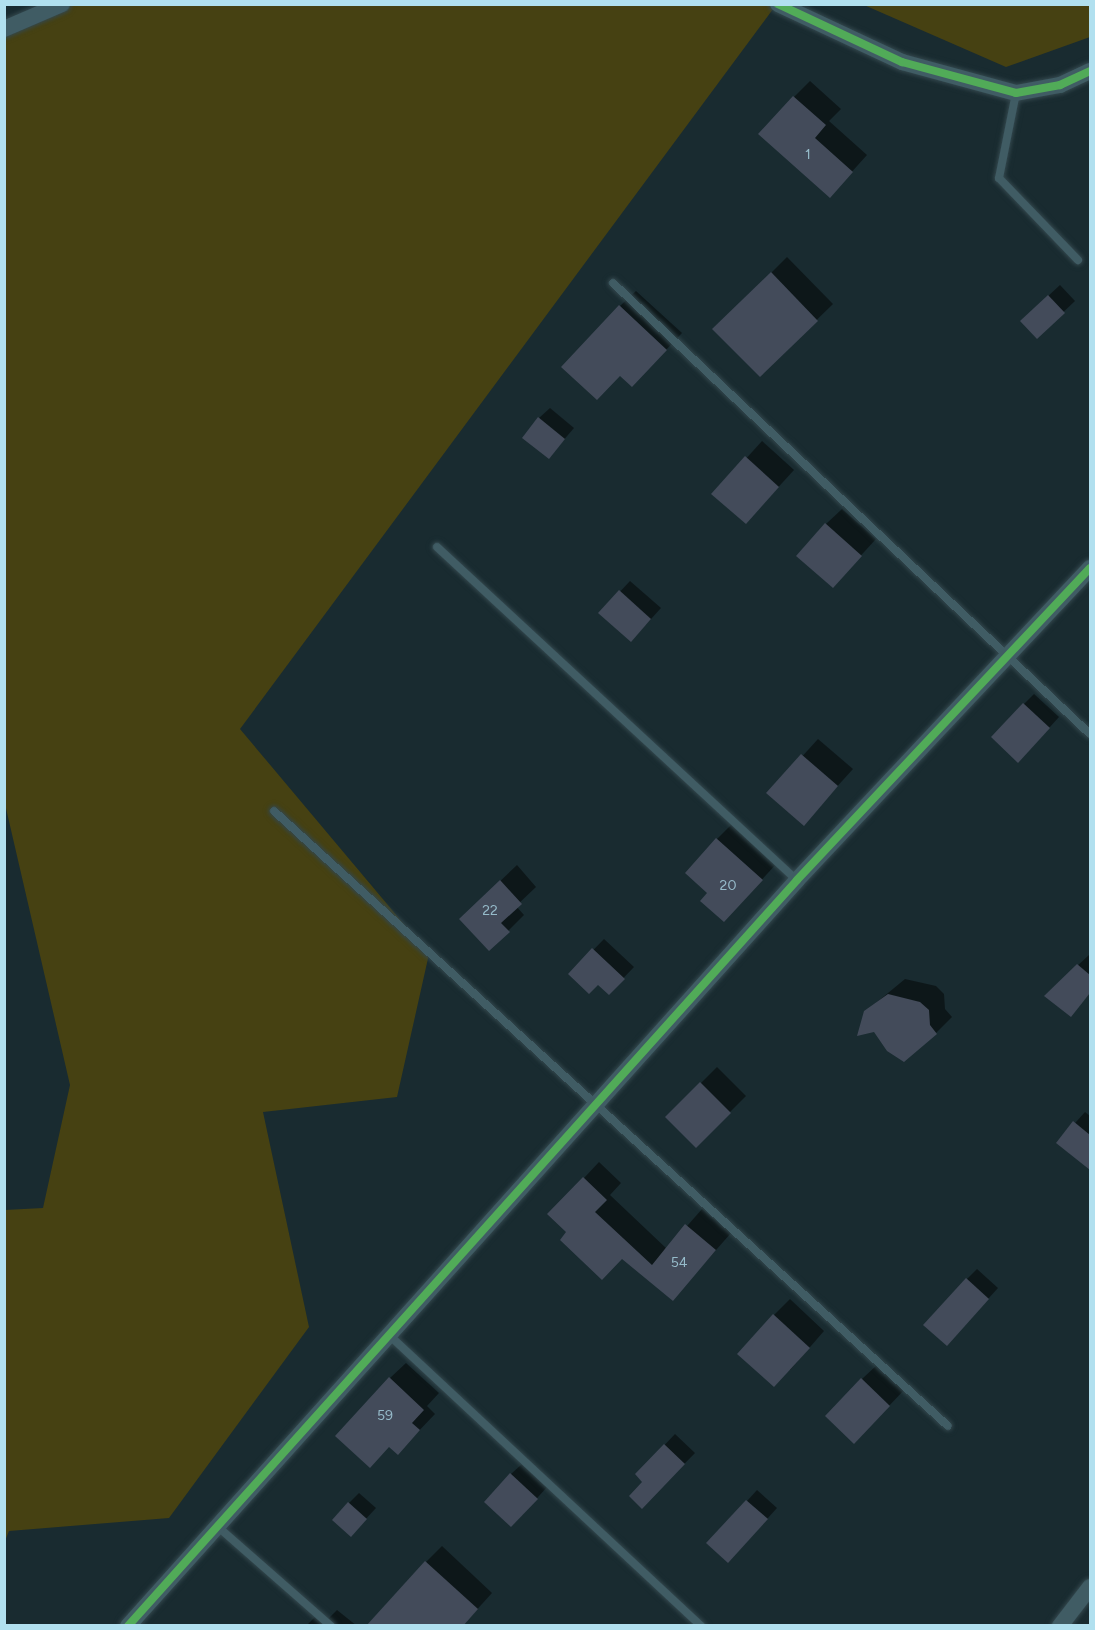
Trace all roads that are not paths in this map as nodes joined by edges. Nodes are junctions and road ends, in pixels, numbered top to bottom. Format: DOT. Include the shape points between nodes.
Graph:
graph roads {
  1 [pos="62,4"];
  2 [pos="778,4"];
  3 [pos="4,29"];
  4 [pos="1090,71"];
  5 [pos="1016,93"];
  6 [pos="1078,260"];
  7 [pos="613,284"];
  8 [pos="437,547"];
  9 [pos="1090,568"];
  10 [pos="1007,657"];
  11 [pos="1090,734"];
  12 [pos="274,812"];
  13 [pos="797,880"];
  14 [pos="596,1107"];
  15 [pos="389,1335"];
  16 [pos="948,1426"];
  17 [pos="216,1525"];
  18 [pos="1090,1587"];
  19 [pos="129,1626"];
  20 [pos="331,1626"];
  21 [pos="701,1626"];
  22 [pos="1059,1626"];
  1 -- 3 [label="street"];
  2 -- 5 [label="street" via="902,62"];
  4 -- 5 [label="street" via="1060,85"];
  5 -- 6 [label="lane" via="999,178"];
  7 -- 10 [label="lane"];
  8 -- 13 [label="lane"];
  9 -- 10 [label="street"];
  10 -- 11 [label="lane"];
  10 -- 13 [label="street"];
  12 -- 14 [label="lane"];
  13 -- 14 [label="street"];
  14 -- 15 [label="street"];
  14 -- 16 [label="lane"];
  15 -- 17 [label="street"];
  15 -- 21 [label="lane"];
  17 -- 19 [label="street"];
  17 -- 20 [label="lane"];
  18 -- 22 [label="street"];
}
